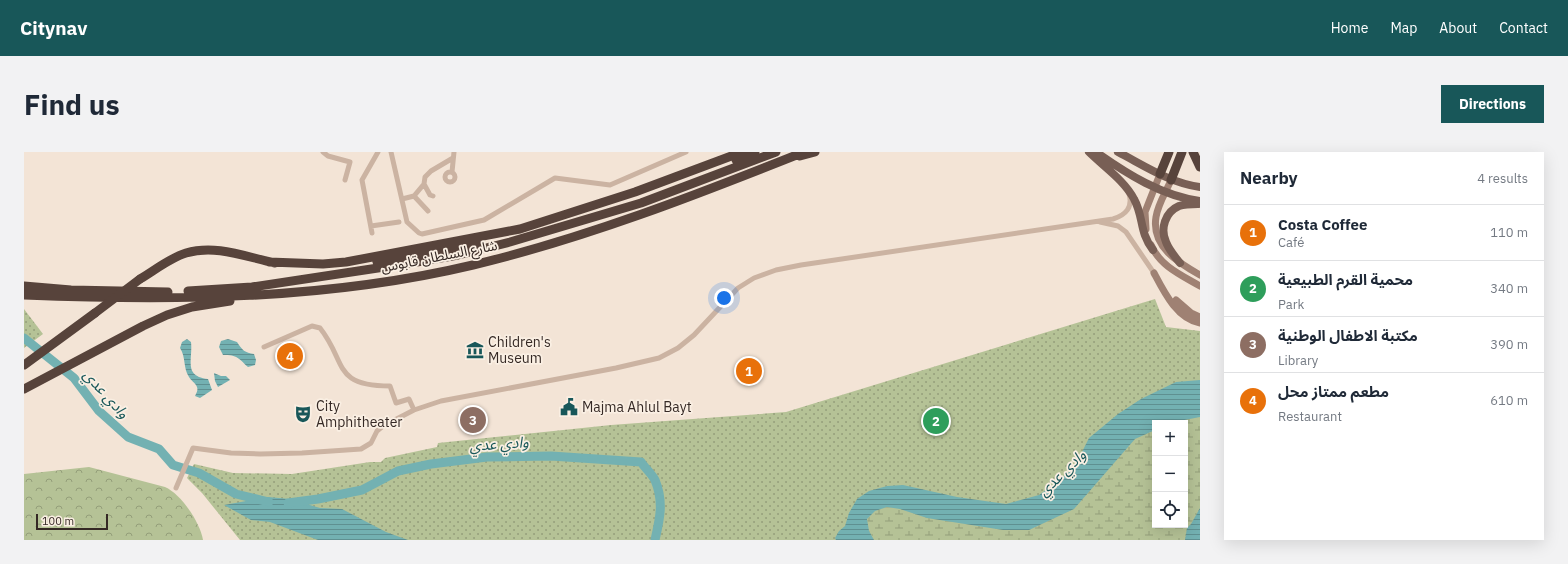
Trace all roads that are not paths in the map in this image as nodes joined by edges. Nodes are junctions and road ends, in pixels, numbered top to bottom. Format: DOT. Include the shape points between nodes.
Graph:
graph roads {
  1 [pos="323,152"];
  2 [pos="378,152"];
  3 [pos="391,152"];
  4 [pos="454,152"];
  5 [pos="686,152"];
  6 [pos="742,152"];
  7 [pos="755,152"];
  8 [pos="776,152"];
  9 [pos="804,152"];
  10 [pos="815,152"];
  11 [pos="1089,152"];
  12 [pos="1096,152"];
  13 [pos="1118,152"];
  14 [pos="1169,152"];
  15 [pos="1182,152"];
  16 [pos="1193,152"];
  17 [pos="453,158"];
  18 [pos="789,158"];
  19 [pos="1200,167"];
  20 [pos="452,172"];
  21 [pos="1160,174"];
  22 [pos="345,180"];
  23 [pos="1171,180"];
  24 [pos="1121,182"];
  25 [pos="424,184"];
  26 [pos="1155,187"];
  27 [pos="1200,187"];
  28 [pos="682,188"];
  29 [pos="1166,192"];
  30 [pos="414,196"];
  31 [pos="433,196"];
  32 [pos="402,199"];
  33 [pos="1200,201"];
  34 [pos="1200,204"];
  35 [pos="428,211"];
  36 [pos="587,220"];
  37 [pos="1096,221"];
  38 [pos="399,222"];
  39 [pos="371,226"];
  40 [pos="372,233"];
  41 [pos="1153,250"];
  42 [pos="269,262"];
  43 [pos="1180,263"];
  44 [pos="1154,273"];
  45 [pos="1200,275"];
  46 [pos="1186,278"];
  47 [pos="24,286"];
  48 [pos="1200,286"];
  49 [pos="1200,289"];
  50 [pos="287,294"];
  51 [pos="24,295"];
  52 [pos="1200,317"];
  53 [pos="1200,323"];
  54 [pos="264,347"];
  55 [pos="24,365"];
  56 [pos="24,389"];
  57 [pos="414,410"];
  58 [pos="176,488"];
  1 -- 22 [label="street" via="328,156 350,162"];
  2 -- 39 [label="street" via="362,180"];
  3 -- 32 [label="street"];
  4 -- 17 [label="street"];
  5 -- 32 [label="street" via="610,185 555,178 484,220 430,233 419,233 407,222"];
  6 -- 42 [label="highway" via="635,192 520,229 346,262"];
  7 -- 28 [label="highway" via="706,172"];
  8 -- 28 [label="highway, شارع السلطان قابوس"];
  9 -- 18 [label="highway, شارع السلطان قابوس"];
  10 -- 18 [label="highway"];
  11 -- 24 [label="main road"];
  12 -- 26 [label="main road"];
  13 -- 21 [label="main road"];
  14 -- 21 [label="highway"];
  15 -- 23 [label="highway"];
  16 -- 19 [label="highway"];
  17 -- 20 [label="street"];
  17 -- 25 [label="street" via="431,171"];
  18 -- 50 [label="highway, شارع السلطان قابوس" via="650,211 514,254 400,279"];
  21 -- 23 [label="main road"];
  21 -- 26 [label="main road"];
  23 -- 27 [label="main road"];
  23 -- 29 [label="main road"];
  24 -- 37 [label="street" via="1130,199 1128,211 1118,218"];
  24 -- 41 [label="main road" via="1135,200 1145,237"];
  25 -- 30 [label="street"];
  25 -- 31 [label="street"];
  26 -- 29 [label="main road"];
  26 -- 41 [label="main road" via="1144,212 1147,237"];
  28 -- 36 [label="highway, شارع السلطان قابوس"];
  29 -- 33 [label="main road"];
  29 -- 43 [label="main road" via="1156,218 1157,236 1165,249"];
  30 -- 32 [label="street"];
  30 -- 35 [label="street"];
  34 -- 43 [label="main road" via="1176,207 1165,223 1166,242"];
  36 -- 42 [label="highway" via="424,254 341,268 319,269"];
  36 -- 47 [label="highway, شارع السلطان قابوس" via="458,255 252,286 180,292 71,290"];
  37 -- 44 [label="street" via="1118,226 1126,232"];
  37 -- 57 [label="street" via="776,270 754,278 738,288 694,334 678,348 659,358 441,401"];
  38 -- 39 [label="street"];
  39 -- 40 [label="street"];
  41 -- 46 [label="main road" via="1165,264"];
  42 -- 55 [label="highway, bridge" via="225,251 205,250 172,259 140,279"];
  43 -- 45 [label="main road"];
  44 -- 52 [label="main road" via="1181,306"];
  44 -- 53 [label="main road" via="1182,314"];
  46 -- 48 [label="main road"];
  46 -- 49 [label="main road"];
  50 -- 51 [label="highway, شارع السلطان قابوس" via="136,299"];
  50 -- 56 [label="highway" via="192,306 167,315"];
  54 -- 57 [label="street" via="312,326 320,328 345,374 362,383 390,386 396,403 409,399"];
  57 -- 58 [label="street" via="383,426 377,431 371,443 361,449 266,454 193,448"];
}
